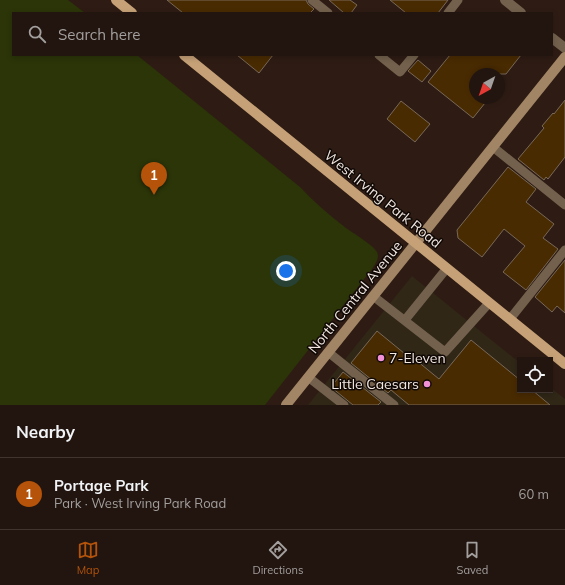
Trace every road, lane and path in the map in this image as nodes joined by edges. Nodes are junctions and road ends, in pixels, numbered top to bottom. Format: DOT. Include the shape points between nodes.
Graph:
graph roads {
  1 [pos="116,0"];
  2 [pos="312,0"];
  3 [pos="458,0"];
  4 [pos="505,0"];
  5 [pos="131,12"];
  6 [pos="327,12"];
  7 [pos="449,12"];
  8 [pos="520,12"];
  9 [pos="553,39"];
  10 [pos="565,48"];
  11 [pos="185,56"];
  12 [pos="380,56"];
  13 [pos="413,56"];
  14 [pos="565,56"];
  15 [pos="493,146"];
  16 [pos="565,205"];
  17 [pos="416,243"];
  18 [pos="565,250"];
  19 [pos="447,268"];
  20 [pos="373,296"];
  21 [pos="489,303"];
  22 [pos="510,319"];
  23 [pos="405,320"];
  24 [pos="328,352"];
  25 [pos="565,364"];
  26 [pos="308,377"];
  27 [pos="286,405"];
  28 [pos="344,405"];
  29 [pos="394,405"];
  1 -- 5 [label="main road"];
  2 -- 6 [label="lane"];
  3 -- 7 [label="lane"];
  4 -- 8 [label="street"];
  9 -- 10 [label="street"];
  11 -- 17 [label="main road, West Irving Park Road"];
  12 -- 13 [label="lane" via="400,72"];
  14 -- 15 [label="main road, North Central Avenue"];
  15 -- 16 [label="lane"];
  15 -- 17 [label="main road, North Central Avenue"];
  17 -- 19 [label="main road, West Irving Park Road"];
  17 -- 20 [label="main road, North Central Avenue"];
  18 -- 22 [label="lane"];
  19 -- 21 [label="main road, West Irving Park Road"];
  19 -- 23 [label="lane"];
  20 -- 23 [label="lane"];
  20 -- 24 [label="main road, North Central Avenue"];
  21 -- 22 [label="main road, West Irving Park Road"];
  21 -- 23 [label="lane" via="445,352"];
  22 -- 25 [label="main road, West Irving Park Road"];
  24 -- 26 [label="main road, North Central Avenue"];
  24 -- 29 [label="lane"];
  26 -- 27 [label="main road, North Central Avenue"];
  26 -- 28 [label="lane"];
}
